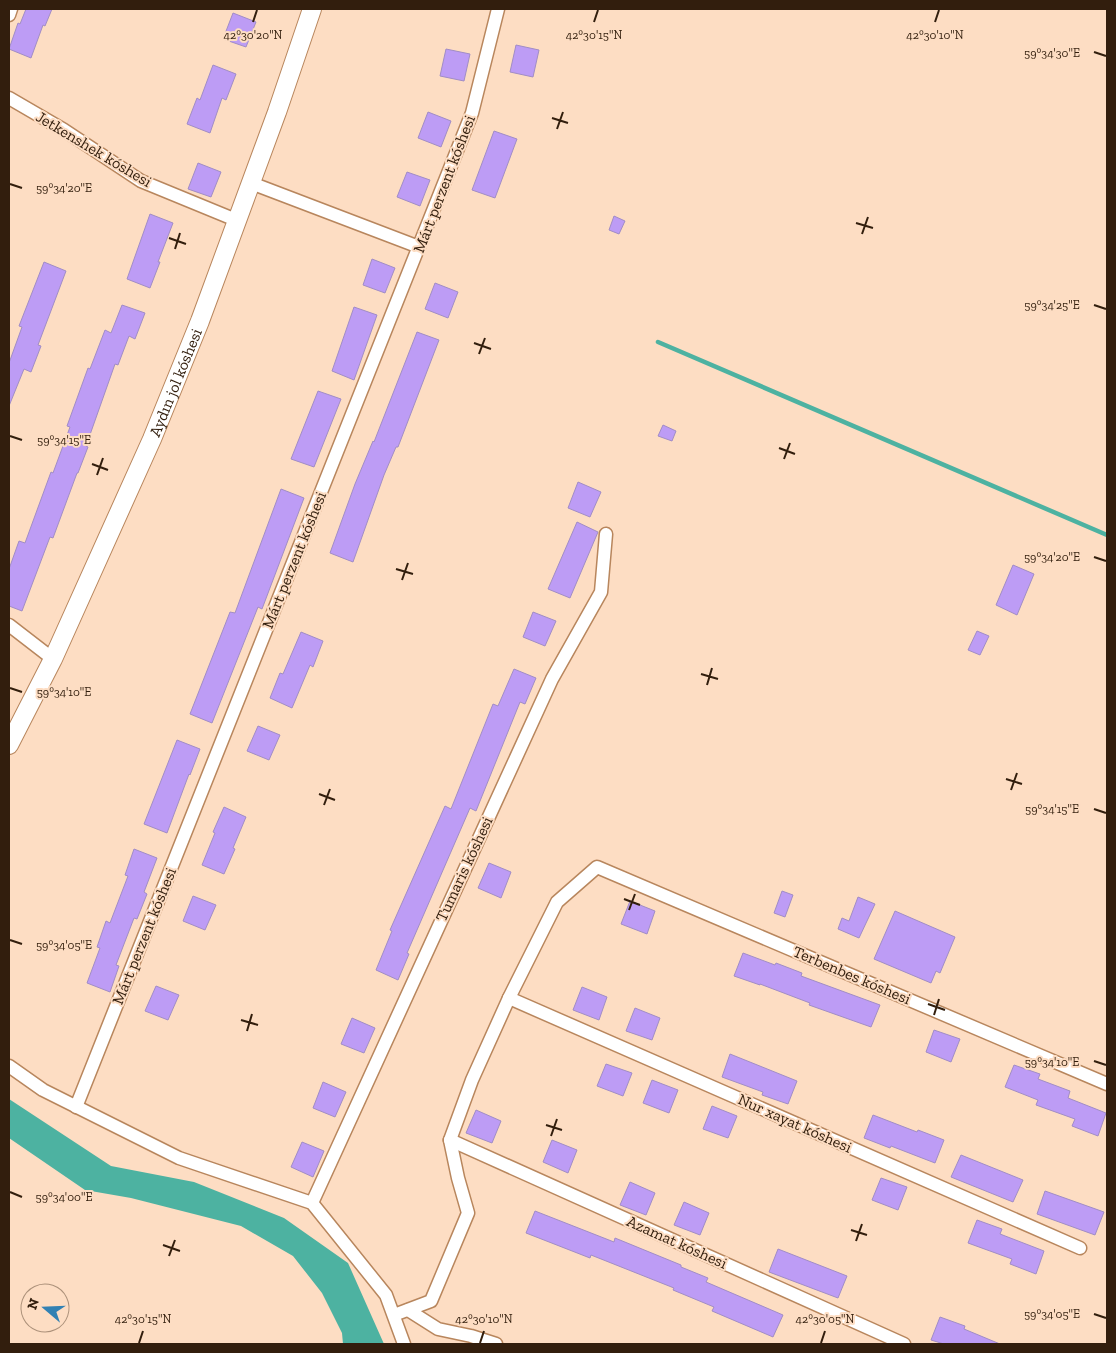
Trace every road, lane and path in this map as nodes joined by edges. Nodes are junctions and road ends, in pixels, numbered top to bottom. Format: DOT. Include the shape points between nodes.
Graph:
graph roads {
  1 [pos="11,9"];
  2 [pos="312,9"];
  3 [pos="498,9"];
  4 [pos="9,15"];
  5 [pos="9,98"];
  6 [pos="250,183"];
  7 [pos="236,220"];
  8 [pos="419,247"];
  9 [pos="606,534"];
  10 [pos="9,625"];
  11 [pos="53,659"];
  12 [pos="9,744"];
  13 [pos="509,998"];
  14 [pos="9,1066"];
  15 [pos="1107,1084"];
  16 [pos="76,1107"];
  17 [pos="450,1140"];
  18 [pos="312,1203"];
  19 [pos="1080,1248"];
  20 [pos="408,1310"];
  21 [pos="394,1315"];
  22 [pos="404,1344"];
  23 [pos="496,1344"];
  24 [pos="904,1344"];
  1 -- 4 [label="street"];
  2 -- 6 [label="street, Aydın jol kóshesi" via="278,112"];
  3 -- 8 [label="street, Márt perzent kóshesi" via="472,113"];
  5 -- 7 [label="street, Jetkenshek kóshesi" via="141,181"];
  6 -- 7 [label="street, Aydın jol kóshesi"];
  6 -- 8 [label="street"];
  7 -- 11 [label="street, Aydın jol kóshesi" via="152,440"];
  8 -- 16 [label="street, Márt perzent kóshesi"];
  9 -- 18 [label="street, Tumaris kóshesi" via="601,592 552,679"];
  10 -- 11 [label="street"];
  11 -- 12 [label="street, Aydın jol kóshesi"];
  13 -- 15 [label="street, Terbenbes kóshesi" via="557,902 597,867"];
  13 -- 17 [label="street" via="472,1080"];
  13 -- 19 [label="street, Nur xayat kóshesi"];
  14 -- 16 [label="street" via="43,1090"];
  16 -- 18 [label="street" via="179,1158"];
  17 -- 20 [label="street" via="468,1213 431,1301"];
  17 -- 24 [label="street, Azamat kóshesi"];
  18 -- 21 [label="street" via="386,1295"];
  20 -- 21 [label="street"];
  20 -- 23 [label="street" via="438,1329"];
  21 -- 22 [label="street"];
}
